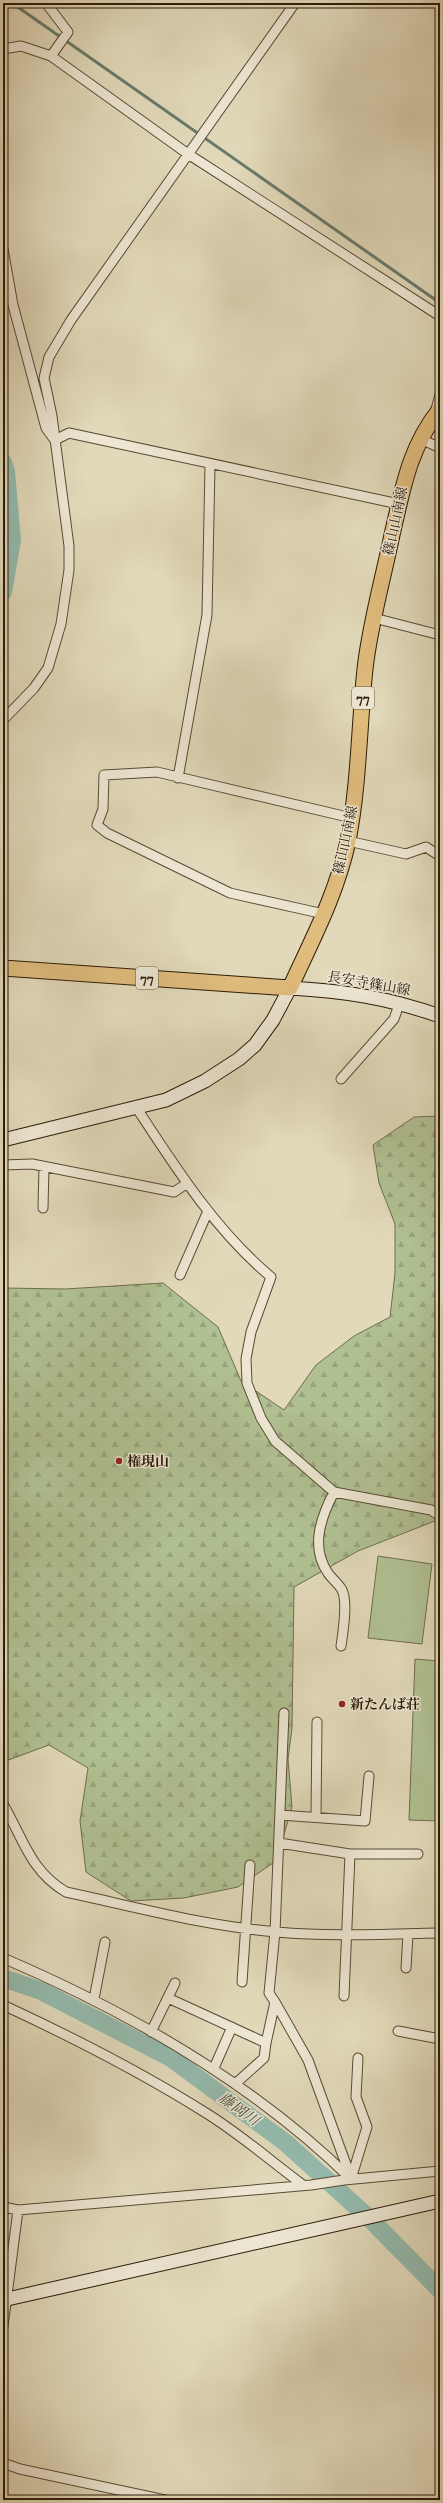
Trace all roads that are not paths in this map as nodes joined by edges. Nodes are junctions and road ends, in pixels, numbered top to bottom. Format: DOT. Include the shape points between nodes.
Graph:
graph roads {
  1 [pos="46,3"];
  2 [pos="295,3"];
  3 [pos="3,49"];
  4 [pos="51,56"];
  5 [pos="188,154"];
  6 [pos="3,249"];
  7 [pos="440,316"];
  8 [pos="440,396"];
  9 [pos="437,412"];
  10 [pos="419,438"];
  11 [pos="55,440"];
  12 [pos="440,448"];
  13 [pos="210,465"];
  14 [pos="399,504"];
  15 [pos="374,618"];
  16 [pos="440,634"];
  17 [pos="3,720"];
  18 [pos="178,778"];
  19 [pos="352,818"];
  20 [pos="348,840"];
  21 [pos="440,856"];
  22 [pos="324,914"];
  23 [pos="3,968"];
  24 [pos="290,988"];
  25 [pos="400,1002"];
  26 [pos="440,1016"];
  27 [pos="341,1079"];
  28 [pos="136,1107"];
  29 [pos="3,1140"];
  30 [pos="3,1165"];
  31 [pos="44,1167"];
  32 [pos="186,1184"];
  33 [pos="43,1208"];
  34 [pos="208,1211"];
  35 [pos="180,1275"];
  36 [pos="334,1492"];
  37 [pos="440,1516"];
  38 [pos="341,1646"];
  39 [pos="284,1713"];
  40 [pos="317,1722"];
  41 [pos="369,1776"];
  42 [pos="3,1804"];
  43 [pos="280,1814"];
  44 [pos="316,1817"];
  45 [pos="279,1843"];
  46 [pos="350,1854"];
  47 [pos="418,1854"];
  48 [pos="250,1865"];
  49 [pos="245,1927"];
  50 [pos="275,1932"];
  51 [pos="440,1933"];
  52 [pos="408,1934"];
  53 [pos="347,1935"];
  54 [pos="104,1942"];
  55 [pos="3,1958"];
  56 [pos="406,1968"];
  57 [pos="242,1982"];
  58 [pos="175,1983"];
  59 [pos="344,1996"];
  60 [pos="168,1998"];
  61 [pos="94,1999"];
  62 [pos="275,2002"];
  63 [pos="3,2005"];
  64 [pos="232,2027"];
  65 [pos="398,2031"];
  66 [pos="151,2032"];
  67 [pos="440,2039"];
  68 [pos="266,2042"];
  69 [pos="358,2058"];
  70 [pos="214,2068"];
  71 [pos="235,2084"];
  72 [pos="440,2171"];
  73 [pos="348,2180"];
  74 [pos="307,2185"];
  75 [pos="440,2201"];
  76 [pos="3,2207"];
  77 [pos="18,2210"];
  78 [pos="4,2299"];
  79 [pos="3,2326"];
  80 [pos="3,2463"];
  81 [pos="165,2500"];
  1 -- 4 [label="street" via="68,32"];
  2 -- 5 [label="street"];
  3 -- 4 [label="street" via="21,46"];
  4 -- 5 [label="street"];
  5 -- 7 [label="street"];
  5 -- 11 [label="street" via="71,320 49,357 44,378"];
  6 -- 11 [label="street" via="13,305 27,349 46,428"];
  8 -- 9 [label="street"];
  9 -- 10 [label="main road, 篠山山南線 / 77"];
  10 -- 12 [label="street"];
  10 -- 14 [label="main road, 篠山山南線 / 77" via="405,474"];
  11 -- 13 [label="street" via="69,433"];
  11 -- 17 [label="street" via="69,546 69,570 61,624 48,668 34,688"];
  13 -- 14 [label="street"];
  13 -- 18 [label="street" via="207,615"];
  14 -- 15 [label="main road, 篠山山南線 / 77"];
  15 -- 16 [label="street"];
  15 -- 19 [label="main road, 篠山山南線 / 77" via="365,668"];
  18 -- 19 [label="street"];
  18 -- 22 [label="street" via="157,772 104,775 103,809 97,825 127,844 141,848 230,893"];
  19 -- 20 [label="main road, 篠山山南線 / 77"];
  20 -- 21 [label="street" via="406,854 426,847"];
  20 -- 22 [label="main road, 篠山山南線 / 77" via="341,871"];
  22 -- 24 [label="main road, 篠山山南線 / 77"];
  23 -- 24 [label="main road, 77"];
  24 -- 25 [label="street, 長安寺篠山線" via="339,991"];
  24 -- 28 [label="street" via="273,1020 255,1044 239,1058 205,1081 166,1100"];
  25 -- 26 [label="street, 長安寺篠山線"];
  25 -- 27 [label="street" via="394,1019"];
  28 -- 29 [label="street"];
  28 -- 32 [label="street"];
  30 -- 31 [label="street" via="32,1164"];
  31 -- 32 [label="street" via="174,1192"];
  31 -- 33 [label="street"];
  32 -- 34 [label="street"];
  34 -- 35 [label="street"];
  34 -- 36 [label="street" via="246,1256 271,1277 251,1332 246,1358 247,1383 261,1418 275,1441"];
  36 -- 37 [label="street" via="431,1510"];
  36 -- 38 [label="street" via="324,1511 317,1540 327,1572 343,1591 344,1619"];
  39 -- 43 [label="street"];
  40 -- 44 [label="street"];
  41 -- 44 [label="street" via="365,1821"];
  42 -- 49 [label="street" via="29,1856 50,1882 66,1892 182,1918"];
  43 -- 44 [label="street"];
  43 -- 45 [label="street"];
  45 -- 46 [label="street"];
  45 -- 50 [label="street"];
  46 -- 47 [label="street"];
  46 -- 53 [label="street"];
  48 -- 49 [label="street"];
  49 -- 50 [label="street"];
  49 -- 57 [label="street"];
  50 -- 53 [label="street"];
  50 -- 62 [label="street" via="269,1992"];
  51 -- 52 [label="street"];
  52 -- 53 [label="street"];
  52 -- 56 [label="street"];
  53 -- 59 [label="street"];
  54 -- 61 [label="street"];
  55 -- 61 [label="street"];
  58 -- 60 [label="street"];
  60 -- 64 [label="street"];
  60 -- 66 [label="street"];
  61 -- 66 [label="street"];
  62 -- 68 [label="street"];
  62 -- 73 [label="street" via="308,2060"];
  63 -- 74 [label="street" via="160,2085 208,2114"];
  64 -- 68 [label="street"];
  64 -- 70 [label="street"];
  65 -- 67 [label="street"];
  66 -- 70 [label="street"];
  68 -- 71 [label="street" via="264,2058"];
  69 -- 73 [label="street" via="356,2097 367,2127"];
  70 -- 71 [label="street"];
  71 -- 73 [label="street" via="315,2144"];
  72 -- 73 [label="street"];
  73 -- 74 [label="street"];
  74 -- 77 [label="street"];
  75 -- 78 [label="street"];
  76 -- 77 [label="street"];
  77 -- 78 [label="street"];
  78 -- 79 [label="street"];
  80 -- 81 [label="street" via="20,2469"];
}
